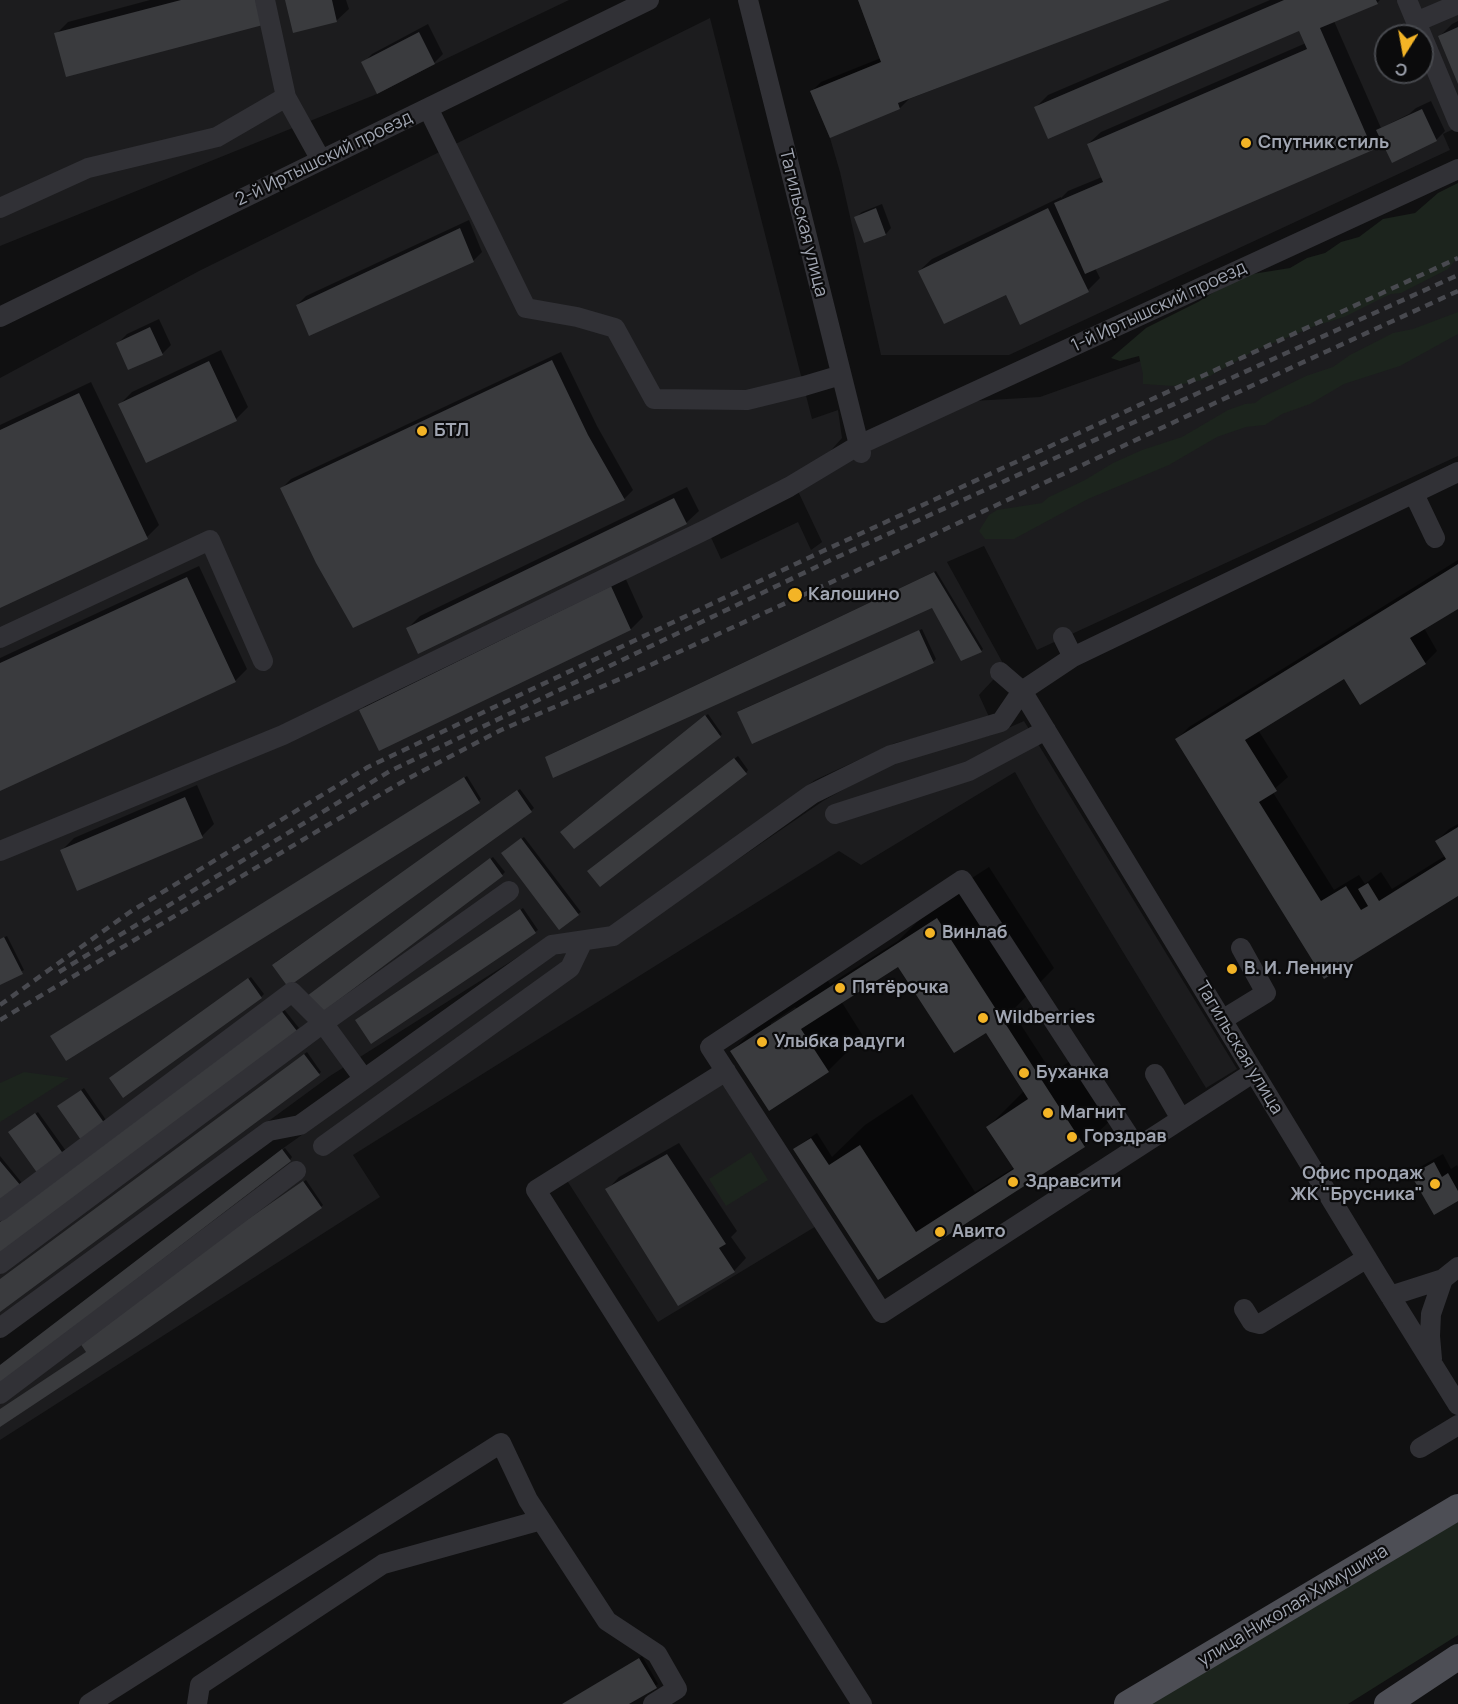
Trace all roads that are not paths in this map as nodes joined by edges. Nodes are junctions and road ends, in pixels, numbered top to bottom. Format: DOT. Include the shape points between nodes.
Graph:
graph roads {
  1 [pos="265,0"];
  2 [pos="648,0"];
  3 [pos="748,0"];
  4 [pos="1407,0"];
  5 [pos="1458,4"];
  6 [pos="1416,22"];
  7 [pos="286,98"];
  8 [pos="428,108"];
  9 [pos="1458,122"];
  10 [pos="321,160"];
  11 [pos="1458,169"];
  12 [pos="0,208"];
  13 [pos="0,317"];
  14 [pos="841,375"];
  15 [pos="860,449"];
  16 [pos="1458,472"];
  17 [pos="1414,494"];
  18 [pos="1435,538"];
  19 [pos="1063,637"];
  20 [pos="0,638"];
  21 [pos="1073,657"];
  22 [pos="263,661"];
  23 [pos="1000,672"];
  24 [pos="1022,691"];
  25 [pos="1046,730"];
  26 [pos="835,814"];
  27 [pos="0,851"];
  28 [pos="509,891"];
  29 [pos="583,941"];
  30 [pos="1240,948"];
  31 [pos="1222,1020"];
  32 [pos="323,1023"];
  33 [pos="726,1071"];
  34 [pos="1254,1072"];
  35 [pos="1155,1074"];
  36 [pos="364,1079"];
  37 [pos="1181,1119"];
  38 [pos="323,1146"];
  39 [pos="1136,1147"];
  40 [pos="296,1172"];
  41 [pos="0,1211"];
  42 [pos="1367,1258"];
  43 [pos="0,1264"];
  44 [pos="1450,1273"];
  45 [pos="1390,1296"];
  46 [pos="1244,1309"];
  47 [pos="0,1328"];
  48 [pos="1433,1364"];
  49 [pos="0,1394"];
  50 [pos="1458,1405"];
  51 [pos="1458,1425"];
  52 [pos="1420,1448"];
  53 [pos="1458,1508"];
  54 [pos="541,1520"];
  55 [pos="1458,1657"];
  56 [pos="88,1704"];
  57 [pos="197,1704"];
  58 [pos="653,1704"];
  59 [pos="862,1704"];
  60 [pos="1127,1704"];
  61 [pos="1387,1704"];
  1 -- 7 [label="street"];
  2 -- 8 [label="street, 2-й Иртышский проезд"];
  3 -- 14 [label="street, Тагильская улица"];
  4 -- 6 [label="street"];
  5 -- 6 [label="street"];
  6 -- 9 [label="street"];
  7 -- 10 [label="street"];
  7 -- 12 [label="street" via="217,137 88,168"];
  8 -- 10 [label="street, 2-й Иртышский проезд"];
  8 -- 14 [label="street" via="526,308 615,328 654,399 747,400"];
  10 -- 13 [label="street, 2-й Иртышский проезд"];
  11 -- 15 [label="street, 1-й Иртышский проезд"];
  14 -- 15 [label="street, Тагильская улица"];
  15 -- 27 [label="street, 1-й Иртышский проезд" via="707,529 283,735"];
  16 -- 17 [label="street"];
  17 -- 18 [label="street"];
  17 -- 21 [label="street"];
  19 -- 21 [label="street"];
  20 -- 22 [label="street" via="210,540"];
  21 -- 24 [label="street"];
  23 -- 24 [label="street, Тагильская улица"];
  24 -- 25 [label="street, Тагильская улица"];
  24 -- 29 [label="street" via="1001,722 891,755 812,794 613,936"];
  25 -- 26 [label="street" via="969,771"];
  25 -- 31 [label="street, Тагильская улица"];
  28 -- 32 [label="street"];
  29 -- 36 [label="street" via="552,945"];
  29 -- 38 [label="street" via="570,968"];
  30 -- 31 [label="street" via="1266,993"];
  31 -- 34 [label="street, Тагильская улица"];
  32 -- 36 [label="street"];
  32 -- 41 [label="street" via="292,992"];
  32 -- 43 [label="street"];
  33 -- 39 [label="street" via="882,1313"];
  33 -- 39 [label="street" via="710,1047 962,880"];
  33 -- 59 [label="street" via="580,1167 536,1190"];
  34 -- 37 [label="street"];
  34 -- 42 [label="street, Тагильская улица"];
  35 -- 37 [label="street"];
  36 -- 47 [label="street" via="300,1125 269,1131"];
  37 -- 39 [label="street"];
  40 -- 49 [label="street"];
  42 -- 45 [label="street, Тагильская улица"];
  42 -- 46 [label="street" via="1260,1324 1252,1322"];
  44 -- 45 [label="street"];
  44 -- 48 [label="street" via="1431,1314"];
  45 -- 48 [label="street, Тагильская улица"];
  48 -- 50 [label="street, Тагильская улица"];
  51 -- 52 [label="street"];
  53 -- 60 [label="main road, улица Николая Химушина"];
  54 -- 56 [label="street" via="501,1443"];
  54 -- 57 [label="street" via="383,1564 200,1685"];
  54 -- 58 [label="street" via="607,1621 657,1654 677,1689"];
  55 -- 61 [label="main road"];
}
